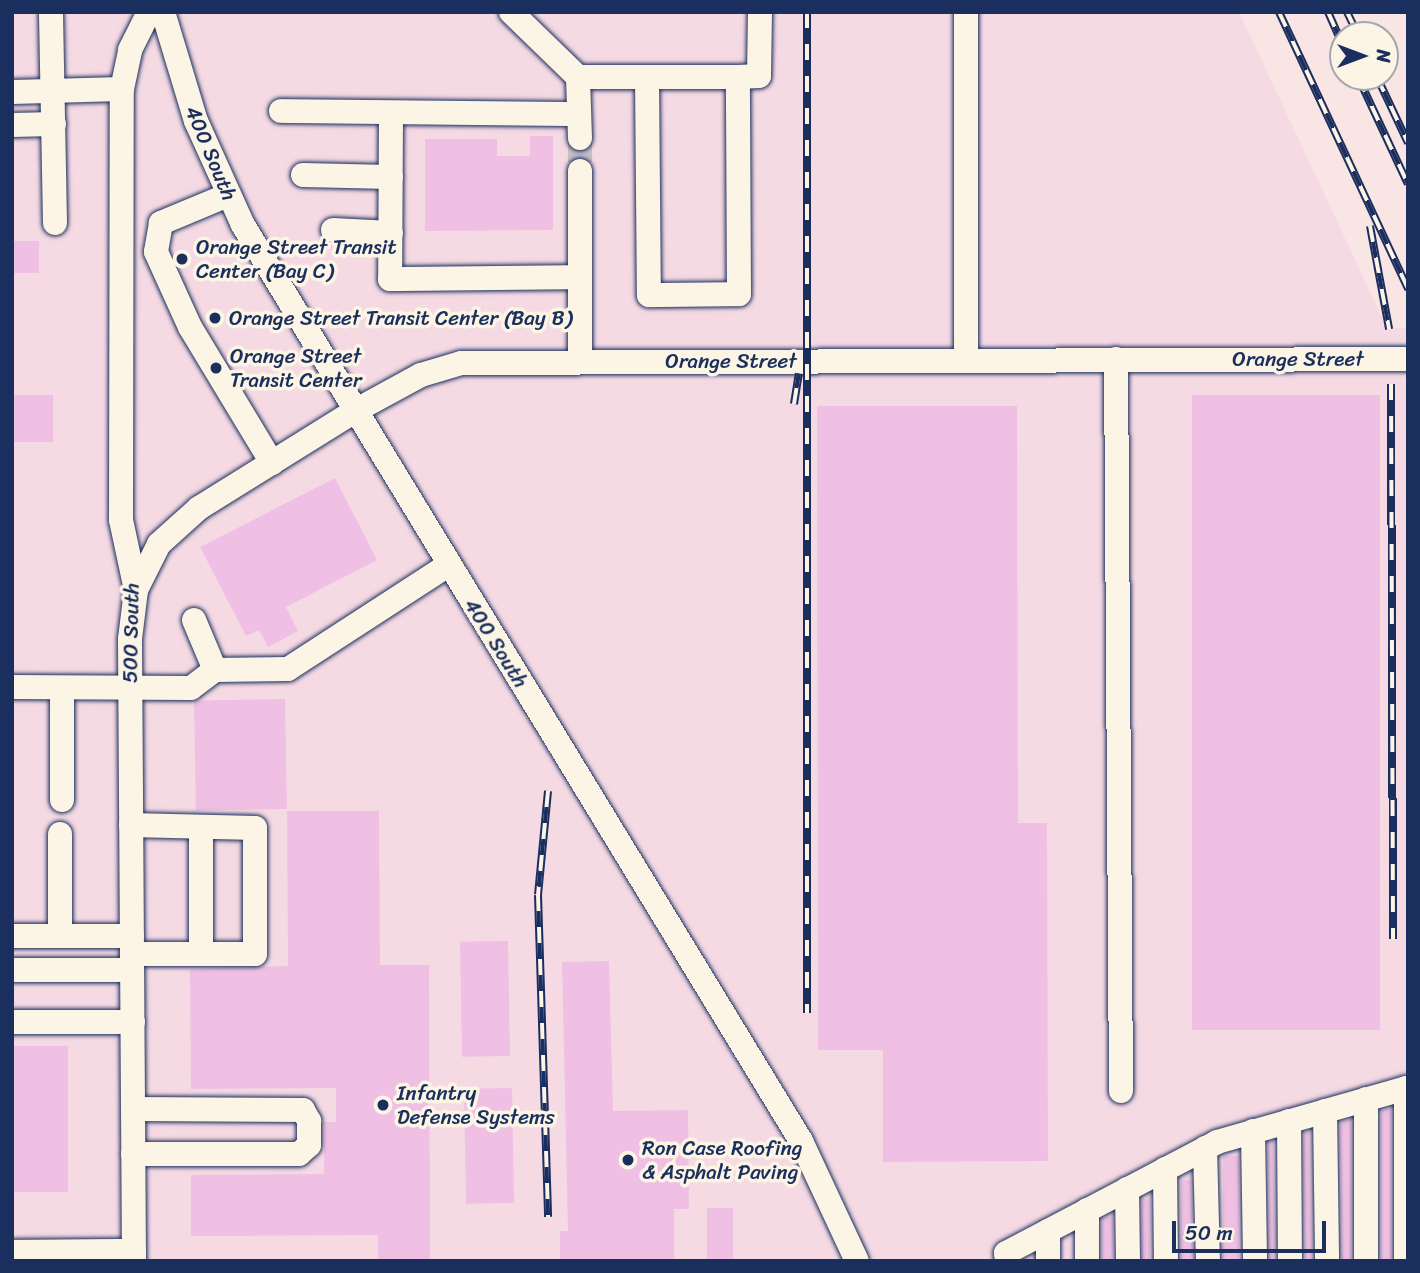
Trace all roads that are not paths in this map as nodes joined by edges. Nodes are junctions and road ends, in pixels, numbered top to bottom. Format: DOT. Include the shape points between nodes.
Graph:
graph roads {
  1 [pos="149,12"];
  2 [pos="163,12"];
  3 [pos="511,12"];
  4 [pos="760,12"];
  5 [pos="966,12"];
  6 [pos="51,13"];
  7 [pos="578,77"];
  8 [pos="648,77"];
  9 [pos="738,77"];
  10 [pos="122,89"];
  11 [pos="54,91"];
  12 [pos="12,92"];
  13 [pos="281,111"];
  14 [pos="391,114"];
  15 [pos="54,124"];
  16 [pos="12,125"];
  17 [pos="580,171"];
  18 [pos="303,175"];
  19 [pos="391,177"];
  20 [pos="228,195"];
  21 [pos="55,223"];
  22 [pos="333,230"];
  23 [pos="391,233"];
  24 [pos="580,277"];
  25 [pos="1116,359"];
  26 [pos="1408,359"];
  27 [pos="580,360"];
  28 [pos="966,360"];
  29 [pos="353,412"];
  30 [pos="272,463"];
  31 [pos="448,565"];
  32 [pos="136,590"];
  33 [pos="194,620"];
  34 [pos="215,670"];
  35 [pos="12,687"];
  36 [pos="62,688"];
  37 [pos="131,689"];
  38 [pos="62,800"];
  39 [pos="131,825"];
  40 [pos="201,827"];
  41 [pos="60,834"];
  42 [pos="12,936"];
  43 [pos="60,936"];
  44 [pos="132,954"];
  45 [pos="201,954"];
  46 [pos="12,970"];
  47 [pos="12,1022"];
  48 [pos="133,1022"];
  49 [pos="1121,1091"];
  50 [pos="1366,1099"];
  51 [pos="133,1109"];
  52 [pos="1325,1111"];
  53 [pos="1289,1121"];
  54 [pos="1253,1131"];
  55 [pos="1205,1148"];
  56 [pos="133,1154"];
  57 [pos="1165,1169"];
  58 [pos="1127,1189"];
  59 [pos="1087,1210"];
  60 [pos="1048,1231"];
  61 [pos="12,1252"];
  62 [pos="134,1256"];
  63 [pos="857,1261"];
  64 [pos="1007,1261"];
  65 [pos="1048,1261"];
  66 [pos="1087,1261"];
  67 [pos="1128,1261"];
  68 [pos="1166,1261"];
  69 [pos="1208,1261"];
  70 [pos="1255,1261"];
  71 [pos="1290,1261"];
  72 [pos="1327,1261"];
  73 [pos="1366,1261"];
  74 [pos="1405,1261"];
  1 -- 10 [label="street, 500 South" via="130,50"];
  2 -- 20 [label="street, 400 South" via="196,121"];
  3 -- 7 [label="street"];
  4 -- 9 [label="street" via="760,76"];
  5 -- 28 [label="street"];
  6 -- 11 [label="street"];
  7 -- 8 [label="street"];
  7 -- 14 [label="street" via="579,126"];
  8 -- 9 [label="street"];
  8 -- 9 [label="street" via="649,295 739,294"];
  10 -- 11 [label="street"];
  10 -- 32 [label="street, 500 South" via="121,520"];
  11 -- 12 [label="street"];
  11 -- 15 [label="street"];
  13 -- 14 [label="street"];
  14 -- 19 [label="street"];
  15 -- 16 [label="street"];
  15 -- 21 [label="street"];
  17 -- 24 [label="street"];
  18 -- 19 [label="street"];
  19 -- 23 [label="street"];
  20 -- 29 [label="street, 400 South"];
  20 -- 30 [label="street" via="161,223 156,252 190,327"];
  22 -- 23 [label="street"];
  23 -- 24 [label="street" via="390,279"];
  24 -- 27 [label="street"];
  25 -- 26 [label="street, Orange Street"];
  25 -- 28 [label="street, Orange Street"];
  25 -- 49 [label="street"];
  27 -- 28 [label="street, Orange Street"];
  27 -- 29 [label="street, Orange Street" via="442,366"];
  29 -- 30 [label="street, Orange Street"];
  29 -- 31 [label="street, 400 South"];
  30 -- 32 [label="street, Orange Street" via="179,523 155,551"];
  31 -- 34 [label="street" via="289,669"];
  31 -- 63 [label="street, 400 South" via="801,1141"];
  32 -- 37 [label="street, 500 South"];
  33 -- 34 [label="street"];
  34 -- 37 [label="street" via="191,688"];
  35 -- 36 [label="street"];
  36 -- 37 [label="street"];
  36 -- 38 [label="street"];
  37 -- 39 [label="street, 500 South"];
  39 -- 40 [label="street"];
  39 -- 44 [label="street, 500 South"];
  40 -- 45 [label="street"];
  40 -- 45 [label="street" via="255,828 255,954"];
  41 -- 43 [label="street"];
  42 -- 43 [label="street"];
  43 -- 44 [label="street"];
  44 -- 45 [label="street"];
  44 -- 46 [label="street"];
  44 -- 48 [label="street, 500 South"];
  47 -- 48 [label="street"];
  48 -- 51 [label="street, 500 South"];
  50 -- 52 [label="street"];
  50 -- 73 [label="street"];
  50 -- 74 [label="street" via="1405,1088"];
  51 -- 56 [label="street, 500 South"];
  51 -- 56 [label="street" via="303,1110 309,1121 309,1145 299,1154"];
  52 -- 53 [label="street"];
  52 -- 72 [label="street"];
  53 -- 54 [label="street"];
  53 -- 71 [label="street"];
  54 -- 55 [label="street"];
  54 -- 70 [label="street"];
  55 -- 57 [label="street"];
  55 -- 69 [label="street"];
  56 -- 62 [label="street, 500 South"];
  57 -- 58 [label="street"];
  57 -- 68 [label="street"];
  58 -- 59 [label="street"];
  58 -- 67 [label="street"];
  59 -- 60 [label="street"];
  59 -- 66 [label="street"];
  60 -- 64 [label="street" via="1006,1252"];
  60 -- 65 [label="street"];
  61 -- 62 [label="street"];
}
